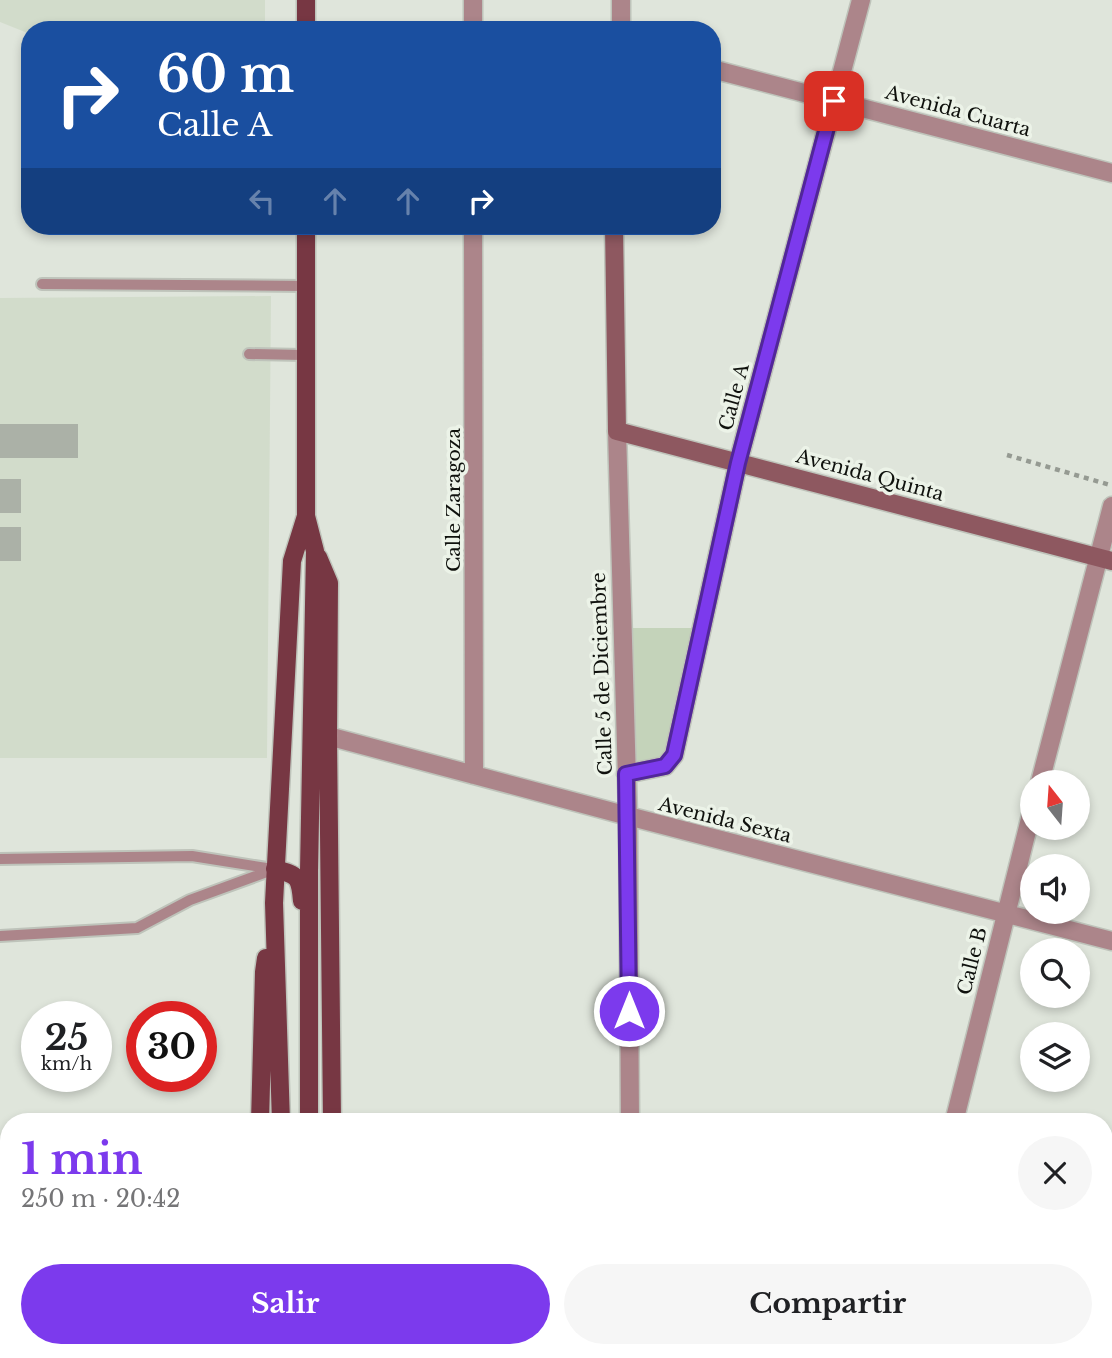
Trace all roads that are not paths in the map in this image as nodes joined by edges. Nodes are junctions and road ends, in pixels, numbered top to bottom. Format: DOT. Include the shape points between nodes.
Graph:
graph roads {
  1 [pos="306,0"];
  2 [pos="473,0"];
  3 [pos="621,0"];
  4 [pos="861,0"];
  5 [pos="306,21"];
  6 [pos="473,21"];
  7 [pos="621,21"];
  8 [pos="721,71"];
  9 [pos="834,101"];
  10 [pos="1112,173"];
  11 [pos="306,235"];
  12 [pos="473,235"];
  13 [pos="614,235"];
  14 [pos="42,284"];
  15 [pos="306,286"];
  16 [pos="249,354"];
  17 [pos="306,357"];
  18 [pos="617,431"];
  19 [pos="738,463"];
  20 [pos="1112,506"];
  21 [pos="306,516"];
  22 [pos="315,551"];
  23 [pos="1105,559"];
  24 [pos="328,736"];
  25 [pos="1043,770"];
  26 [pos="626,774"];
  27 [pos="474,775"];
  28 [pos="628,816"];
  29 [pos="1025,840"];
  30 [pos="0,859"];
  31 [pos="275,869"];
  32 [pos="274,903"];
  33 [pos="1006,913"];
  34 [pos="0,936"];
  35 [pos="1112,940"];
  36 [pos="309,967"];
  37 [pos="260,1113"];
  38 [pos="281,1113"];
  39 [pos="309,1113"];
  40 [pos="332,1113"];
  41 [pos="629,1113"];
  42 [pos="956,1113"];
  1 -- 5 [label="main road"];
  2 -- 6 [label="street"];
  3 -- 7 [label="street"];
  4 -- 9 [label="street, Calle A"];
  8 -- 9 [label="street, Avenida Cuarta"];
  9 -- 10 [label="street, Avenida Cuarta"];
  9 -- 19 [label="street, Calle A"];
  11 -- 15 [label="main road"];
  12 -- 27 [label="street, Calle Zaragoza"];
  13 -- 18 [label="street, Calle 5 de Diciembre"];
  14 -- 15 [label="lane"];
  15 -- 17 [label="main road"];
  16 -- 17 [label="lane"];
  17 -- 21 [label="main road"];
  18 -- 19 [label="street, Avenida Quinta"];
  18 -- 26 [label="street, Calle 5 de Diciembre"];
  19 -- 23 [label="street, Avenida Quinta"];
  19 -- 26 [label="street, Calle A" via="674,755 665,766"];
  20 -- 23 [label="street"];
  21 -- 22 [label="main road"];
  21 -- 31 [label="main road" via="292,561"];
  22 -- 24 [label="main road" via="329,583"];
  22 -- 36 [label="main road"];
  23 -- 25 [label="street"];
  24 -- 27 [label="street, Avenida Sexta"];
  24 -- 40 [label="main road"];
  26 -- 28 [label="street, Calle 5 de Diciembre"];
  27 -- 28 [label="street, Avenida Sexta"];
  28 -- 33 [label="street, Avenida Sexta"];
  28 -- 41 [label="street, Calle 5 de Diciembre"];
  29 -- 33 [label="street, Calle B"];
  30 -- 31 [label="lane" via="192,856"];
  31 -- 32 [label="main road"];
  31 -- 34 [label="lane" via="190,900 137,928"];
  31 -- 36 [label="main road" via="293,874 299,882"];
  32 -- 37 [label="main road" via="264,972"];
  32 -- 38 [label="main road"];
  33 -- 35 [label="street, Avenida Sexta"];
  33 -- 42 [label="street, Calle B"];
  36 -- 39 [label="main road"];
}
